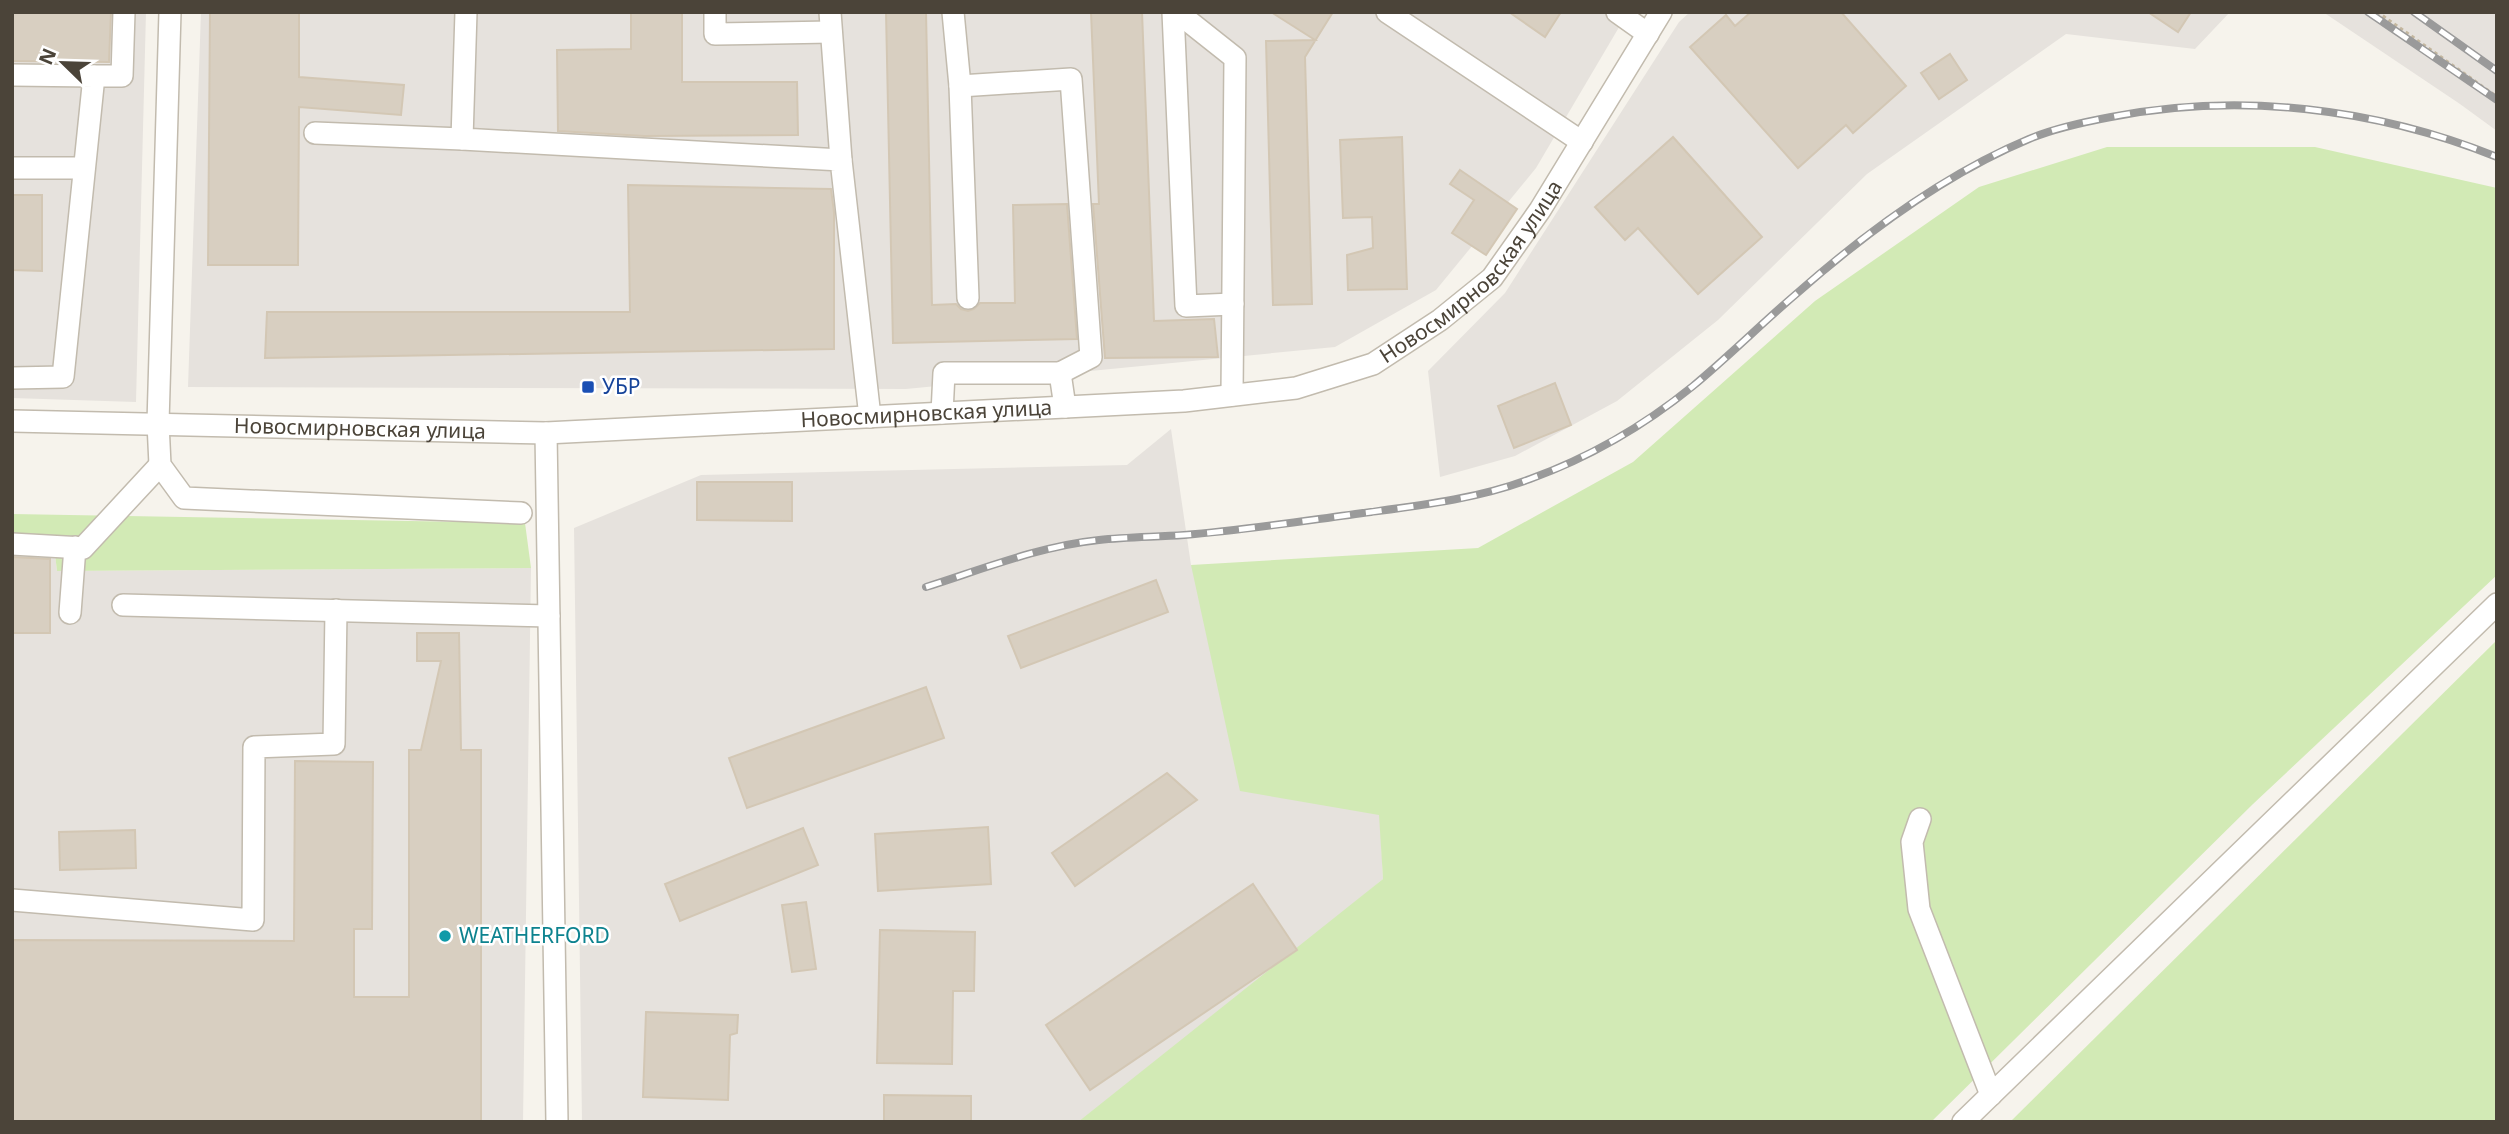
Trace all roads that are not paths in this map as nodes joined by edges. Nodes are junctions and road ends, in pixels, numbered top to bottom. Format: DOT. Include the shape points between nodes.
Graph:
graph roads {
  1 [pos="124,12"];
  2 [pos="170,12"];
  3 [pos="466,12"];
  4 [pos="715,12"];
  5 [pos="953,12"];
  6 [pos="1175,12"];
  7 [pos="1387,12"];
  8 [pos="1617,12"];
  9 [pos="1661,12"];
  10 [pos="831,22"];
  11 [pos="1648,34"];
  12 [pos="12,75"];
  13 [pos="94,76"];
  14 [pos="960,86"];
  15 [pos="316,133"];
  16 [pos="462,139"];
  17 [pos="1582,142"];
  18 [pos="841,160"];
  19 [pos="12,167"];
  20 [pos="84,168"];
  21 [pos="968,298"];
  22 [pos="1233,304"];
  23 [pos="1060,373"];
  24 [pos="12,378"];
  25 [pos="1232,396"];
  26 [pos="1065,407"];
  27 [pos="942,413"];
  28 [pos="870,417"];
  29 [pos="12,421"];
  30 [pos="158,423"];
  31 [pos="546,433"];
  32 [pos="160,466"];
  33 [pos="521,513"];
  34 [pos="12,544"];
  35 [pos="75,547"];
  36 [pos="2497,604"];
  37 [pos="123,605"];
  38 [pos="336,610"];
  39 [pos="70,613"];
  40 [pos="549,616"];
  41 [pos="1920,819"];
  42 [pos="12,900"];
  43 [pos="1991,1095"];
  44 [pos="557,1122"];
  45 [pos="1963,1122"];
  1 -- 13 [label="street" via="122,76"];
  2 -- 30 [label="street"];
  3 -- 16 [label="street"];
  4 -- 10 [label="street" via="715,34"];
  5 -- 14 [label="street"];
  6 -- 22 [label="street" via="1235,58"];
  6 -- 22 [label="street" via="1186,306"];
  7 -- 17 [label="street"];
  8 -- 11 [label="street"];
  9 -- 11 [label="street, Новосмирновская улица"];
  10 -- 18 [label="street"];
  11 -- 17 [label="street, Новосмирновская улица"];
  12 -- 13 [label="street"];
  13 -- 20 [label="street"];
  14 -- 21 [label="street"];
  14 -- 23 [label="street" via="1071,79 1091,357"];
  15 -- 16 [label="street"];
  16 -- 18 [label="street"];
  17 -- 25 [label="street, Новосмирновская улица" via="1492,278 1440,320 1373,364 1296,388"];
  18 -- 28 [label="street"];
  19 -- 20 [label="street"];
  20 -- 24 [label="street" via="63,377"];
  22 -- 25 [label="street"];
  23 -- 26 [label="street"];
  23 -- 27 [label="street" via="944,373"];
  25 -- 26 [label="street, Новосмирновская улица"];
  26 -- 27 [label="street, Новосмирновская улица"];
  27 -- 28 [label="street, Новосмирновская улица"];
  28 -- 31 [label="street, Новосмирновская улица"];
  29 -- 30 [label="street, Новосмирновская улица"];
  30 -- 31 [label="street, Новосмирновская улица"];
  30 -- 32 [label="street"];
  31 -- 40 [label="street"];
  32 -- 33 [label="street" via="184,498"];
  32 -- 35 [label="street" via="83,548"];
  34 -- 35 [label="street"];
  35 -- 39 [label="street"];
  36 -- 43 [label="street"];
  37 -- 38 [label="street"];
  38 -- 40 [label="street"];
  38 -- 42 [label="street" via="334,744 254,747 253,920"];
  40 -- 44 [label="street"];
  41 -- 43 [label="street" via="1912,842 1919,909"];
  43 -- 45 [label="street"];
}
